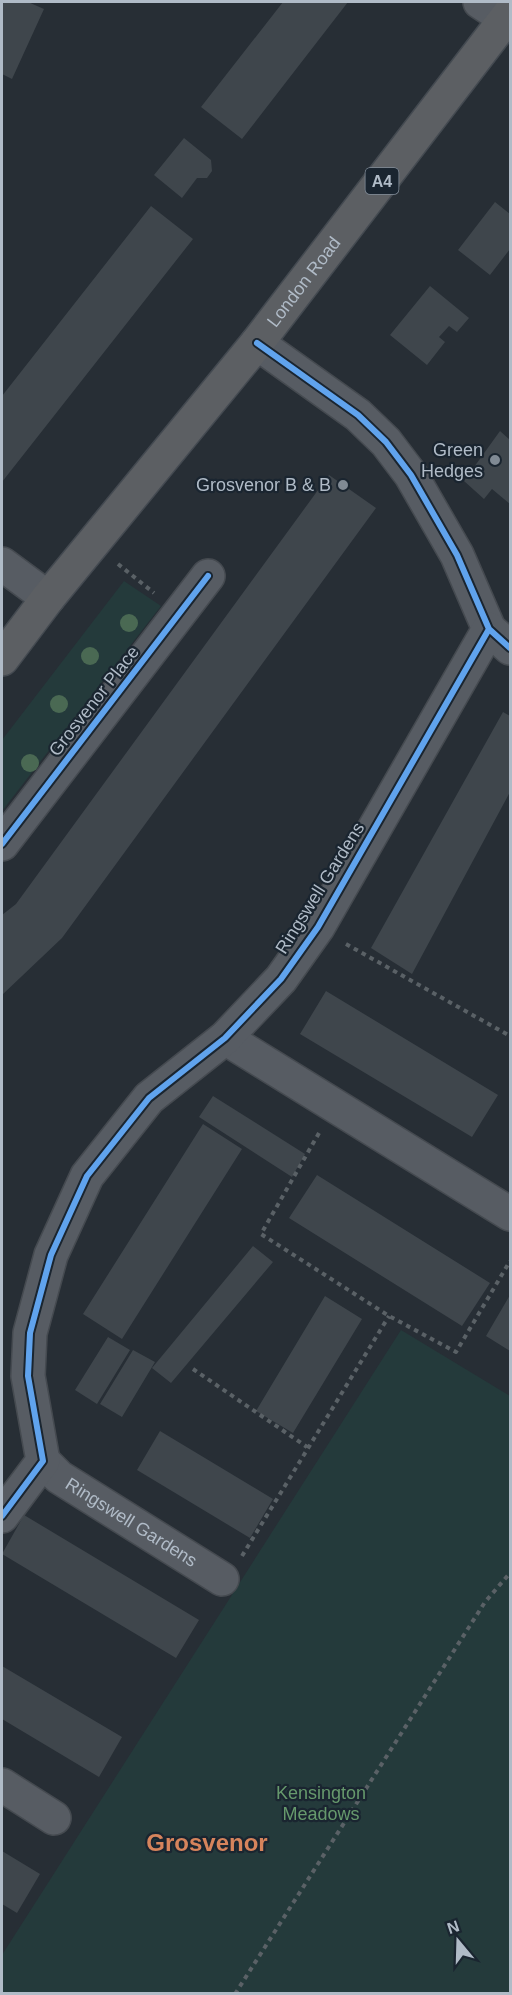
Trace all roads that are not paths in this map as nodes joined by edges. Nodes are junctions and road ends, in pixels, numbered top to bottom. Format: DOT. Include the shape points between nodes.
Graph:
graph roads {
  1 [pos="499,11"];
  2 [pos="257,343"];
  3 [pos="2,564"];
  4 [pos="208,576"];
  5 [pos="48,598"];
  6 [pos="500,638"];
  7 [pos="2,659"];
  8 [pos="2,844"];
  9 [pos="225,1038"];
  10 [pos="506,1201"];
  11 [pos="43,1461"];
  12 [pos="2,1516"];
  13 [pos="222,1579"];
  14 [pos="2,1785"];
  15 [pos="54,1818"];
  1 -- 2 [label="highway, London Road / A4"];
  2 -- 5 [label="highway, London Road / A4"];
  2 -- 6 [label="street" via="358,415 386,442 411,475"];
  3 -- 5 [label="street"];
  4 -- 8 [label="street, Grosvenor Place"];
  5 -- 7 [label="highway, London Road / A4"];
  6 -- 9 [label="street, Ringswell Gardens" via="318,927 280,979"];
  9 -- 10 [label="street" via="334,1106"];
  9 -- 11 [label="street, Ringswell Gardens" via="143,1107 87,1176 51,1255 30,1333 28,1376"];
  11 -- 12 [label="street"];
  11 -- 13 [label="street, Ringswell Gardens" via="59,1477"];
  14 -- 15 [label="street"];
}
